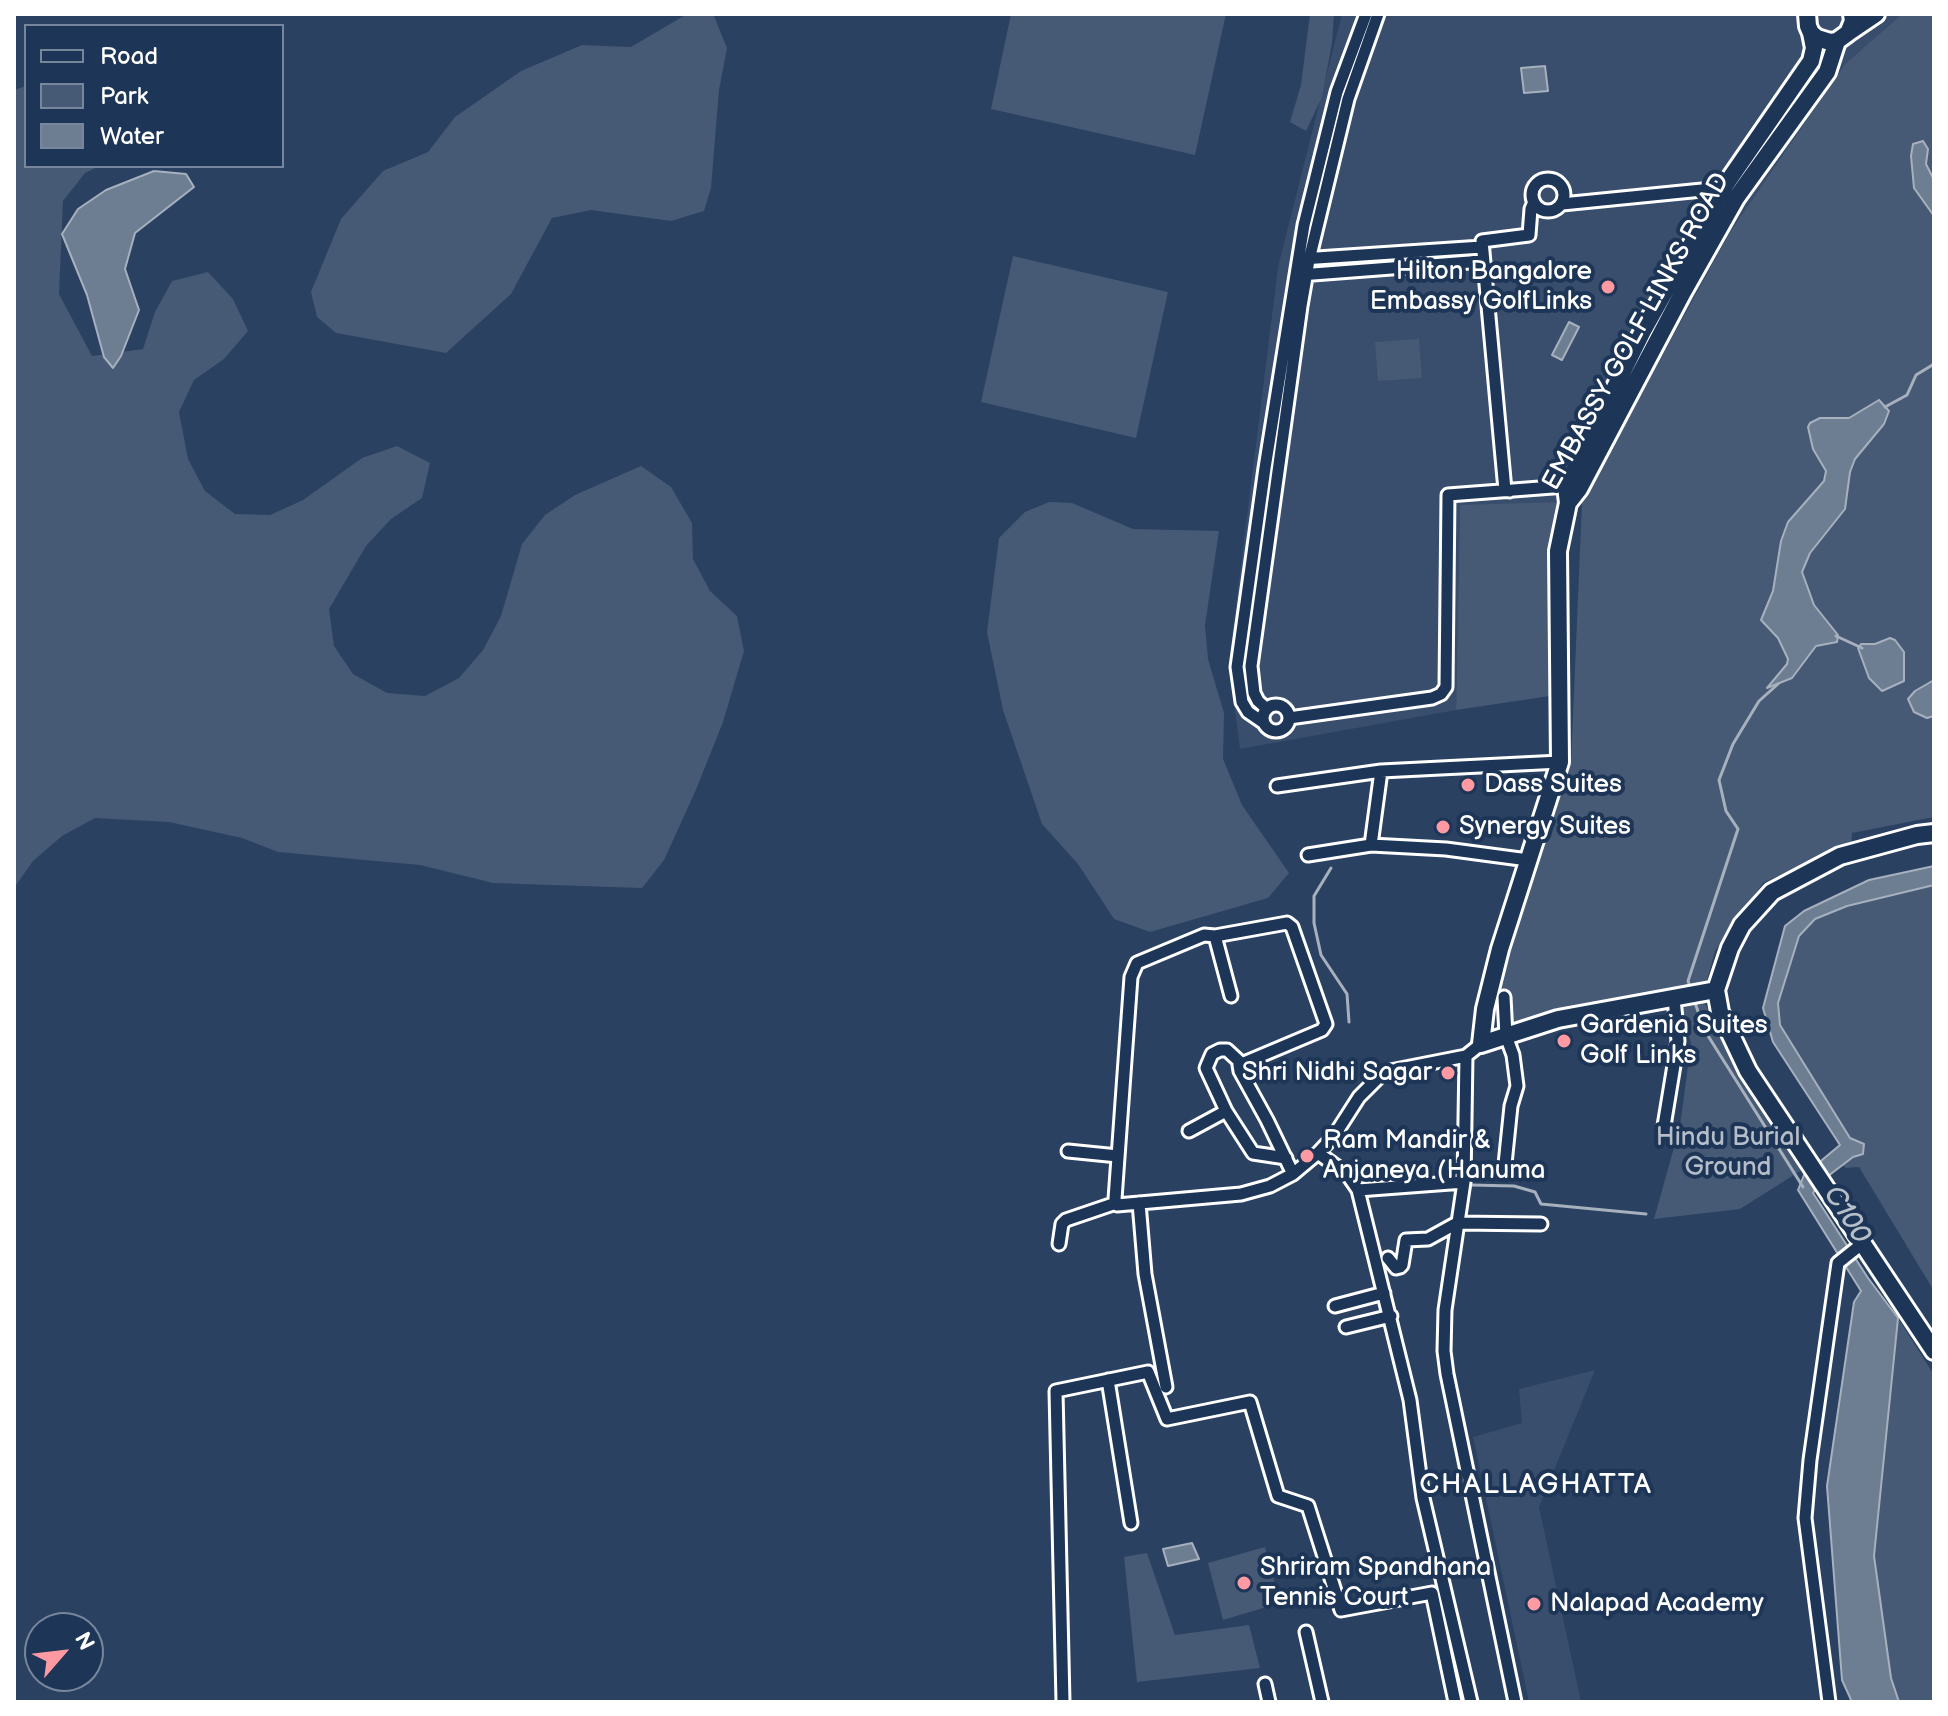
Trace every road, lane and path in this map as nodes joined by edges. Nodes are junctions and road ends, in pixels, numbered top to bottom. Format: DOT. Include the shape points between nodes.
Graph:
graph roads {
  1 [pos="1366,14"];
  2 [pos="1378,14"];
  3 [pos="1807,14"];
  4 [pos="1852,14"];
  5 [pos="1876,14"];
  6 [pos="1811,33"];
  7 [pos="1843,37"];
  8 [pos="1729,194"];
  9 [pos="1534,202"];
  10 [pos="1562,204"];
  11 [pos="1482,247"];
  12 [pos="1304,259"];
  13 [pos="1483,261"];
  14 [pos="1301,275"];
  15 [pos="1505,490"];
  16 [pos="1570,494"];
  17 [pos="1267,709"];
  18 [pos="1289,718"];
  19 [pos="1264,723"];
  20 [pos="1560,762"];
  21 [pos="1381,771"];
  22 [pos="1277,786"];
  23 [pos="1934,833"];
  24 [pos="1371,845"];
  25 [pos="1308,855"];
  26 [pos="1528,860"];
  27 [pos="1215,936"];
  28 [pos="1716,990"];
  29 [pos="1231,996"];
  30 [pos="1686,996"];
  31 [pos="1504,997"];
  32 [pos="1506,1036"];
  33 [pos="1481,1044"];
  34 [pos="1466,1056"];
  35 [pos="1241,1063"];
  36 [pos="1226,1111"];
  37 [pos="1664,1126"];
  38 [pos="1189,1131"];
  39 [pos="1068,1151"];
  40 [pos="1318,1153"];
  41 [pos="1118,1156"];
  42 [pos="1286,1158"];
  43 [pos="1505,1164"];
  44 [pos="1293,1174"];
  45 [pos="1464,1182"];
  46 [pos="1358,1190"];
  47 [pos="1116,1203"];
  48 [pos="1139,1203"];
  49 [pos="1457,1223"];
  50 [pos="1541,1224"];
  51 [pos="1059,1244"];
  52 [pos="1859,1247"];
  53 [pos="1388,1258"];
  54 [pos="1384,1293"];
  55 [pos="1335,1306"];
  56 [pos="1391,1316"];
  57 [pos="1346,1327"];
  58 [pos="1934,1351"];
  59 [pos="1108,1380"];
  60 [pos="1166,1387"];
  61 [pos="1131,1523"];
  62 [pos="1306,1632"];
  63 [pos="1265,1684"];
  64 [pos="1063,1702"];
  65 [pos="1269,1702"];
  66 [pos="1322,1702"];
  67 [pos="1455,1702"];
  68 [pos="1471,1702"];
  69 [pos="1515,1702"];
  70 [pos="1829,1702"];
  1 -- 12 [label="street" via="1337,92"];
  2 -- 12 [label="street" via="1348,99"];
  3 -- 6 [label="street"];
  4 -- 7 [label="street, EMBASSY GOLF LINKS ROAD"];
  5 -- 7 [label="street"];
  6 -- 7 [label="street" via="1823,41"];
  6 -- 8 [label="street" via="1811,61"];
  7 -- 8 [label="street, EMBASSY GOLF LINKS ROAD" via="1827,72"];
  8 -- 10 [label="street"];
  8 -- 16 [label="street, EMBASSY GOLF LINKS ROAD"];
  9 -- 10 [label="street" via="1544,210"];
  9 -- 10 [label="street" via="1534,188 1550,179 1564,191"];
  9 -- 11 [label="street" via="1529,235 1484,239"];
  11 -- 12 [label="street"];
  11 -- 13 [label="street"];
  12 -- 14 [label="street"];
  13 -- 14 [label="street"];
  13 -- 15 [label="street"];
  14 -- 17 [label="street" via="1251,666 1254,693"];
  14 -- 19 [label="street" via="1265,468 1237,667 1242,702"];
  15 -- 16 [label="street"];
  15 -- 18 [label="street" via="1448,495 1443,692 1432,698"];
  16 -- 20 [label="street, EMBASSY GOLF LINKS ROAD" via="1558,551"];
  17 -- 18 [label="street" via="1282,707"];
  17 -- 19 [label="street"];
  18 -- 19 [label="street" via="1277,731"];
  20 -- 21 [label="street"];
  20 -- 26 [label="street, EMBASSY GOLF LINKS ROAD"];
  21 -- 22 [label="street"];
  21 -- 24 [label="street"];
  23 -- 28 [label="street" via="1840,856 1772,892 1742,925"];
  24 -- 25 [label="street"];
  24 -- 26 [label="street"];
  26 -- 33 [label="street, EMBASSY GOLF LINKS ROAD" via="1492,980"];
  27 -- 29 [label="street"];
  27 -- 35 [label="street" via="1287,923 1326,1024"];
  27 -- 41 [label="street" via="1176,946 1133,969"];
  28 -- 30 [label="street"];
  28 -- 52 [label="street" via="1724,1023 1748,1071"];
  30 -- 32 [label="street" via="1558,1019"];
  30 -- 37 [label="street"];
  31 -- 32 [label="street"];
  32 -- 33 [label="street"];
  32 -- 43 [label="street" via="1517,1086"];
  33 -- 34 [label="street"];
  34 -- 40 [label="street" via="1380,1076"];
  34 -- 45 [label="street"];
  35 -- 36 [label="street" via="1227,1050 1212,1054 1207,1062"];
  35 -- 42 [label="street" via="1240,1071"];
  36 -- 38 [label="street"];
  36 -- 42 [label="street" via="1253,1153"];
  39 -- 41 [label="street"];
  40 -- 44 [label="street"];
  40 -- 46 [label="street" via="1347,1174"];
  41 -- 47 [label="street"];
  42 -- 44 [label="street"];
  44 -- 48 [label="street" via="1250,1192"];
  45 -- 46 [label="street"];
  45 -- 49 [label="street"];
  46 -- 54 [label="street"];
  47 -- 48 [label="street"];
  47 -- 51 [label="street" via="1066,1220"];
  48 -- 60 [label="street" via="1145,1274"];
  49 -- 50 [label="street"];
  49 -- 53 [label="street" via="1428,1239 1406,1240 1400,1267"];
  49 -- 69 [label="street" via="1445,1310 1447,1374"];
  52 -- 58 [label="street"];
  52 -- 70 [label="street" via="1840,1261 1805,1518"];
  54 -- 55 [label="street"];
  54 -- 56 [label="street"];
  56 -- 57 [label="street"];
  56 -- 68 [label="street" via="1423,1498"];
  59 -- 61 [label="street"];
  59 -- 64 [label="street" via="1056,1391"];
  59 -- 67 [label="street" via="1150,1372 1168,1419 1250,1402 1278,1496 1308,1506 1340,1609 1432,1593"];
  62 -- 66 [label="street"];
  63 -- 65 [label="street"];
}
